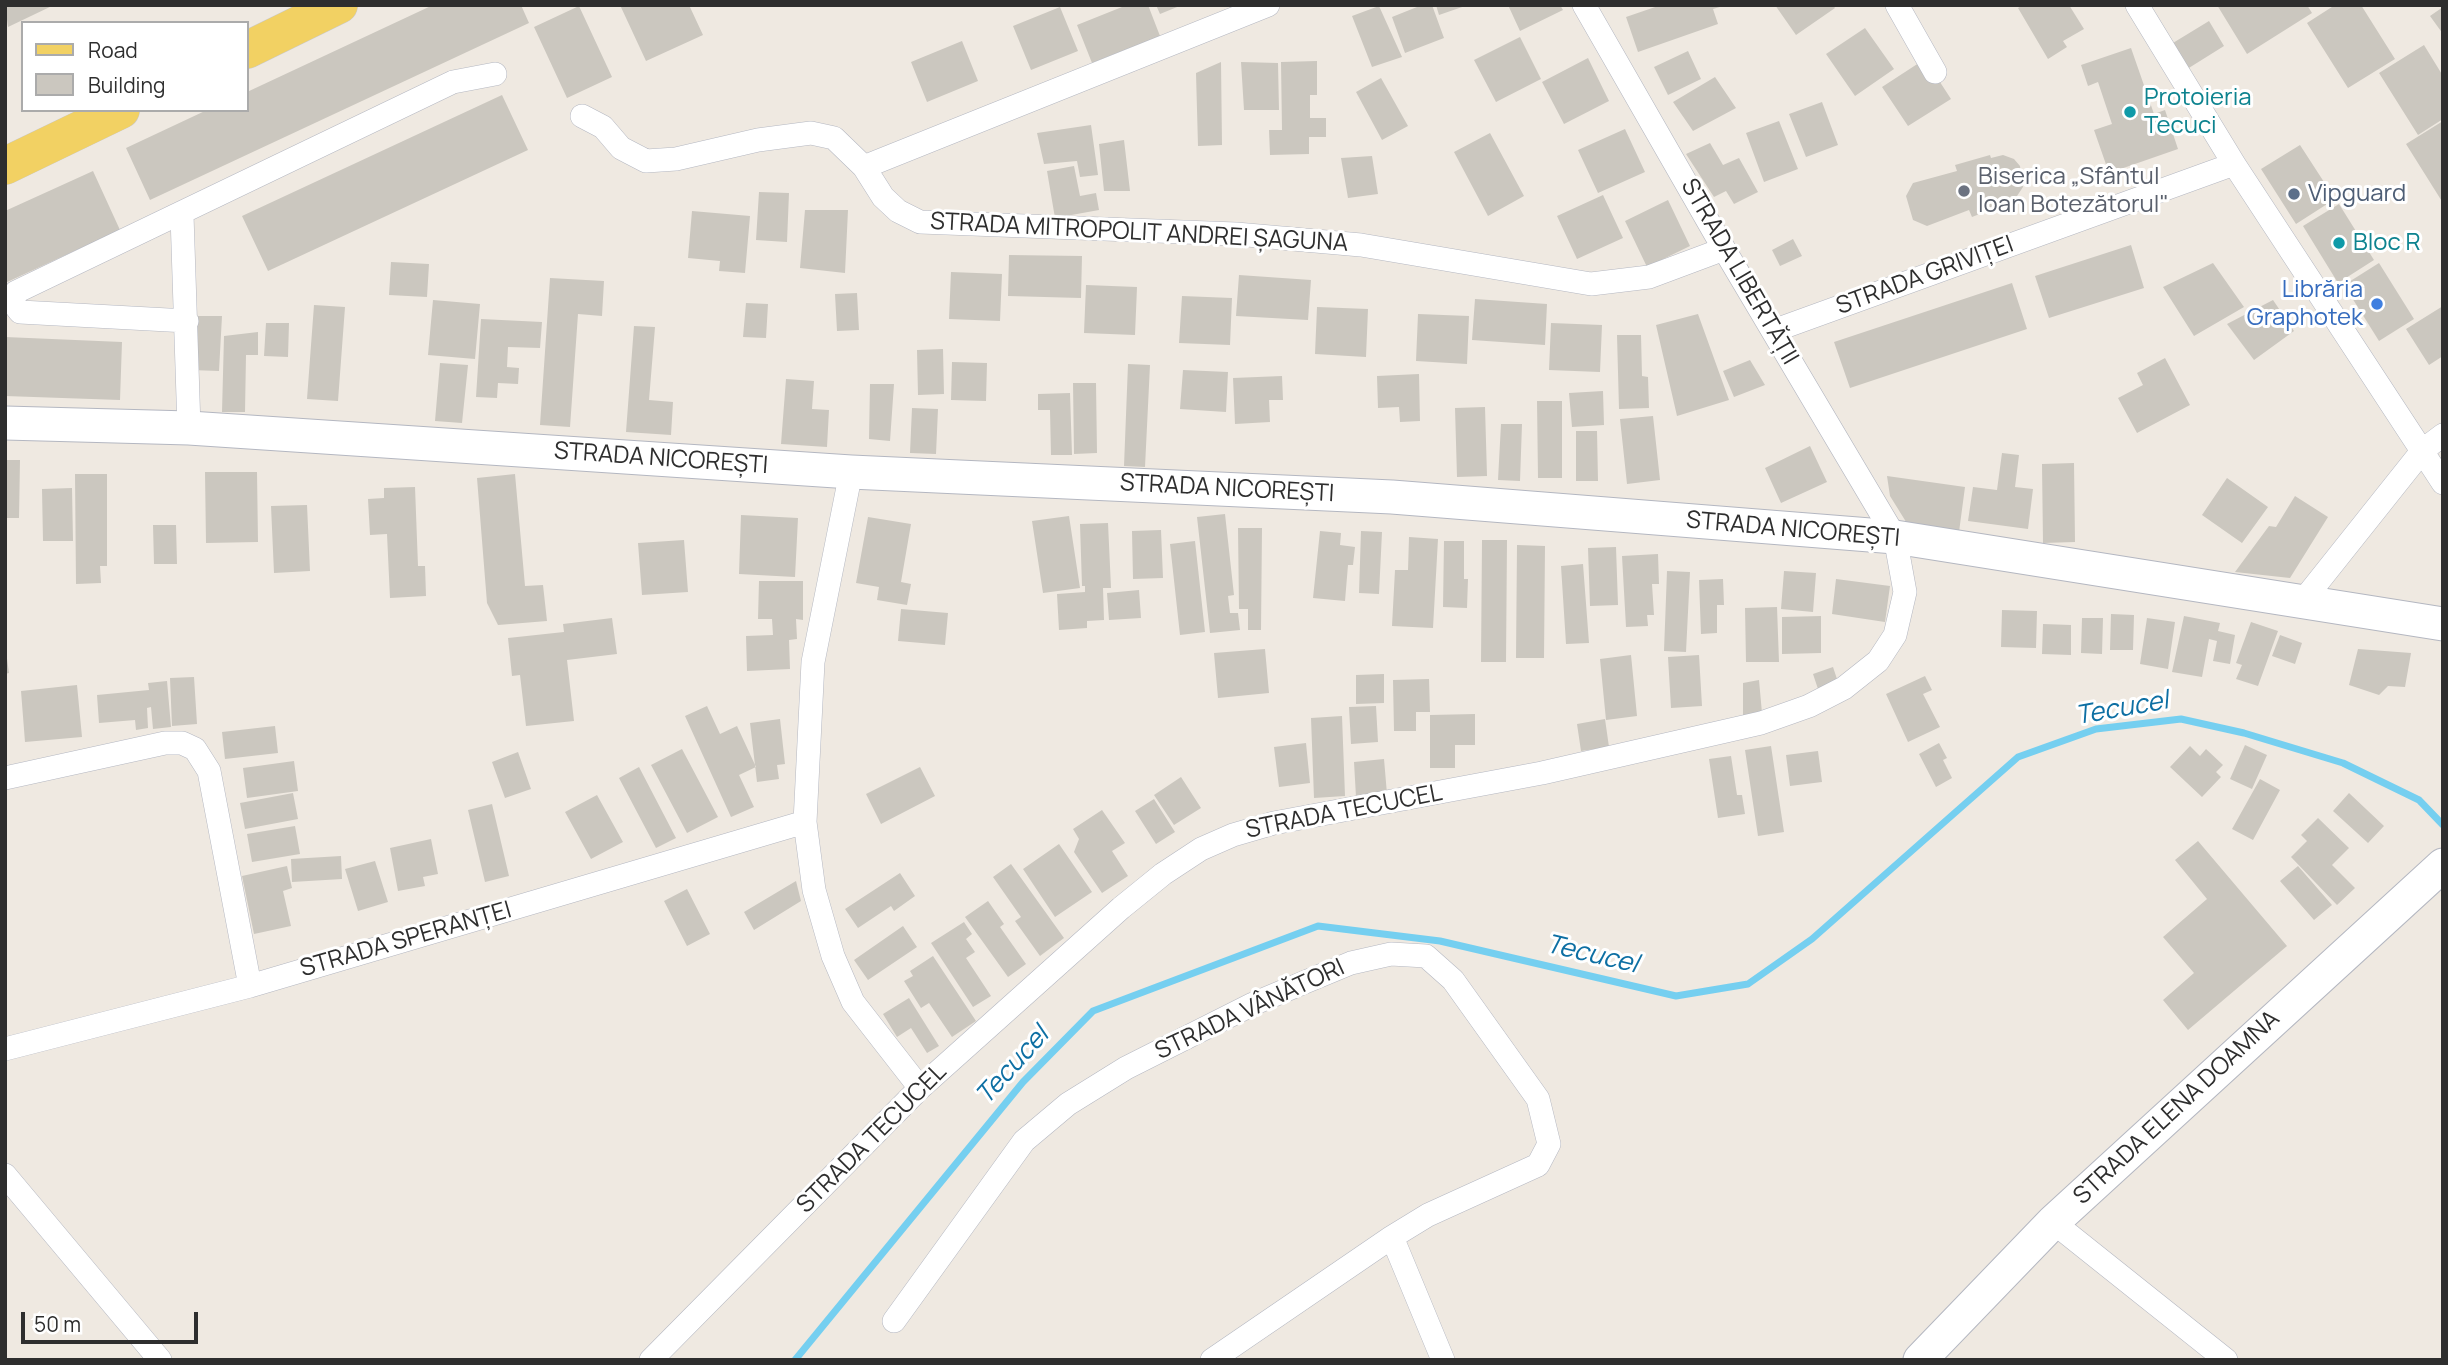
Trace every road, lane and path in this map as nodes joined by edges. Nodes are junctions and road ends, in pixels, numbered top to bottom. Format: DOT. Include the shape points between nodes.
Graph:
graph roads {
  1 [pos="339,5"];
  2 [pos="1268,5"];
  3 [pos="1584,5"];
  4 [pos="1897,5"];
  5 [pos="2137,5"];
  6 [pos="248,50"];
  7 [pos="1935,72"];
  8 [pos="495,74"];
  9 [pos="117,112"];
  10 [pos="582,116"];
  11 [pos="2234,164"];
  12 [pos="5,166"];
  13 [pos="864,167"];
  14 [pos="182,215"];
  15 [pos="1724,249"];
  16 [pos="187,321"];
  17 [pos="1773,331"];
  18 [pos="5,424"];
  19 [pos="189,428"];
  20 [pos="2443,435"];
  21 [pos="2423,450"];
  22 [pos="851,472"];
  23 [pos="2443,483"];
  24 [pos="1895,537"];
  25 [pos="2302,602"];
  26 [pos="2443,624"];
  27 [pos="5,778"];
  28 [pos="805,822"];
  29 [pos="2443,865"];
  30 [pos="250,986"];
  31 [pos="5,1049"];
  32 [pos="920,1088"];
  33 [pos="5,1175"];
  34 [pos="2053,1222"];
  35 [pos="1392,1237"];
  36 [pos="894,1321"];
  37 [pos="160,1360"];
  38 [pos="651,1360"];
  39 [pos="1212,1360"];
  40 [pos="1443,1360"];
  41 [pos="1920,1360"];
  42 [pos="2226,1360"];
  1 -- 6 [label="main road"];
  2 -- 13 [label="street"];
  3 -- 15 [label="street, STRADA LIBERTĂȚII"];
  4 -- 7 [label="street"];
  5 -- 11 [label="street"];
  8 -- 14 [label="street" via="453,82"];
  9 -- 12 [label="main road"];
  10 -- 13 [label="street, STRADA MITROPOLIT ANDREI ȘAGUNA" via="603,127 621,148 646,161 811,133 834,138"];
  11 -- 17 [label="street, STRADA GRIVIȚEI"];
  11 -- 21 [label="street"];
  13 -- 15 [label="street, STRADA MITROPOLIT ANDREI ȘAGUNA" via="890,204 920,222 1236,234 1361,245 1591,284 1649,277"];
  14 -- 16 [label="street"];
  14 -- 16 [label="street" via="16,292 13,303 20,312"];
  15 -- 17 [label="street, STRADA LIBERTĂȚII"];
  16 -- 19 [label="street"];
  17 -- 24 [label="street, STRADA LIBERTĂȚII"];
  18 -- 19 [label="main road, STRADA NICOREȘTI"];
  19 -- 22 [label="main road, STRADA NICOREȘTI"];
  20 -- 21 [label="street"];
  21 -- 23 [label="street"];
  21 -- 25 [label="street"];
  22 -- 24 [label="main road, STRADA NICOREȘTI" via="1392,497"];
  22 -- 28 [label="street" via="813,662"];
  24 -- 25 [label="main road, STRADA NICOREȘTI"];
  24 -- 32 [label="street, STRADA TECUCEL" via="1905,592 1895,635 1878,661 1844,688 1762,723 1542,774 1274,823 1233,835 1163,874"];
  25 -- 26 [label="main road, STRADA NICOREȘTI"];
  27 -- 30 [label="street" via="165,744 182,743 195,749 209,771"];
  28 -- 30 [label="street, STRADA SPERANȚEI"];
  28 -- 32 [label="street" via="814,890 833,956 853,1002"];
  29 -- 34 [label="main road, STRADA ELENA DOAMNA"];
  30 -- 31 [label="street, STRADA SPERANȚEI"];
  32 -- 38 [label="street, STRADA TECUCEL"];
  33 -- 37 [label="street"];
  34 -- 41 [label="main road, STRADA ELENA DOAMNA"];
  34 -- 42 [label="street"];
  35 -- 36 [label="street, STRADA VÂNĂTORI" via="1427,1215 1538,1165 1549,1144 1538,1099 1453,980 1426,956 1391,954 1351,963 1253,1004 1126,1068 1068,1104 1024,1141"];
  35 -- 39 [label="street, STRADA VÂNĂTORI"];
  35 -- 40 [label="street"];
}
